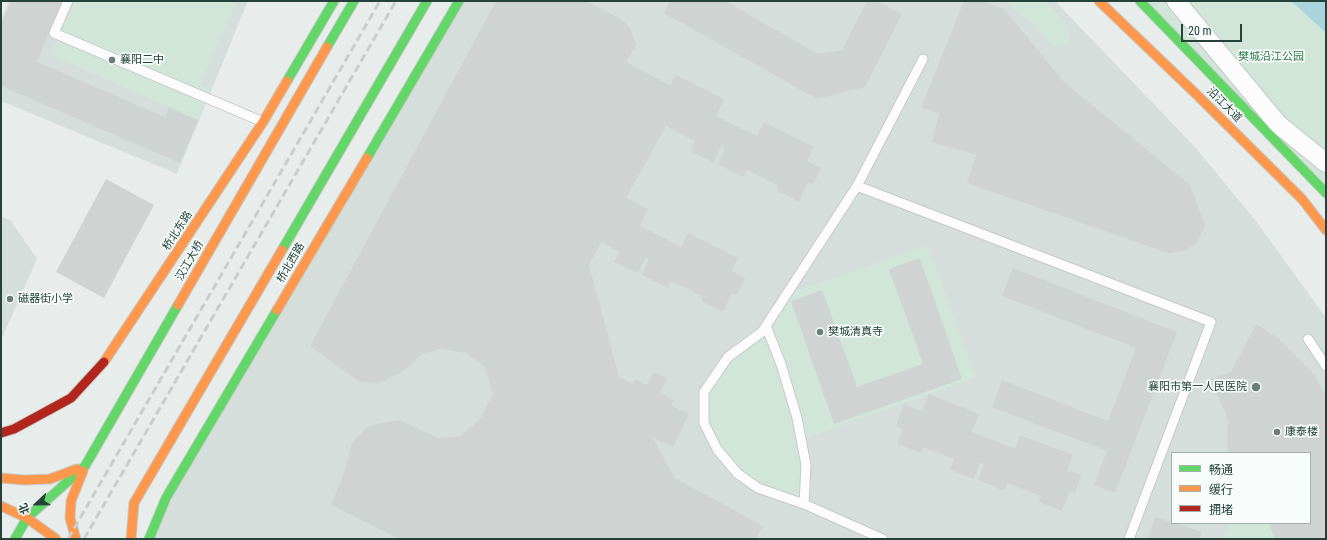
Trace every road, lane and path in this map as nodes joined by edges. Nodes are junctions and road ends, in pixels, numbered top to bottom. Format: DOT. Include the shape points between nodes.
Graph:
graph roads {
  1 [pos="68,1"];
  2 [pos="334,1"];
  3 [pos="354,1"];
  4 [pos="427,1"];
  5 [pos="458,1"];
  6 [pos="1099,1"];
  7 [pos="1140,1"];
  8 [pos="1176,1"];
  9 [pos="923,59"];
  10 [pos="263,122"];
  11 [pos="1326,163"];
  12 [pos="857,186"];
  13 [pos="1326,193"];
  14 [pos="1326,230"];
  15 [pos="766,326"];
  16 [pos="1308,339"];
  17 [pos="1326,366"];
  18 [pos="1,434"];
  19 [pos="85,466"];
  20 [pos="1,478"];
  21 [pos="804,504"];
  22 [pos="1,506"];
  23 [pos="27,518"];
  24 [pos="10,538"];
  25 [pos="56,539"];
  26 [pos="76,539"];
  27 [pos="130,539"];
  28 [pos="149,539"];
  29 [pos="883,539"];
  30 [pos="1129,539"];
  1 -- 10 [label="lane" via="54,33"];
  2 -- 10 [label="main road, 桥北东路"];
  3 -- 19 [label="main road, 汉江大桥"];
  4 -- 27 [label="main road" via="134,503"];
  5 -- 28 [label="main road, 桥北西路" via="166,498"];
  6 -- 14 [label="main road, 沿江大道" via="1296,194"];
  7 -- 13 [label="main road, 沿江大道"];
  8 -- 11 [label="street" via="1278,124"];
  9 -- 12 [label="lane"];
  10 -- 18 [label="main road, 桥北东路" via="107,359 71,398"];
  12 -- 15 [label="lane"];
  12 -- 30 [label="lane" via="1212,322"];
  15 -- 21 [label="lane" via="781,364 797,418 806,466"];
  15 -- 21 [label="lane" via="762,332 728,357 704,392 704,423 717,449 737,473 758,488"];
  16 -- 17 [label="lane"];
  19 -- 20 [label="main road" via="50,479"];
  19 -- 23 [label="main road, 汉江大桥"];
  19 -- 26 [label="main road" via="71,501 70,518"];
  21 -- 29 [label="lane"];
  22 -- 23 [label="main road"];
  23 -- 24 [label="main road"];
  23 -- 25 [label="main road"];
}
